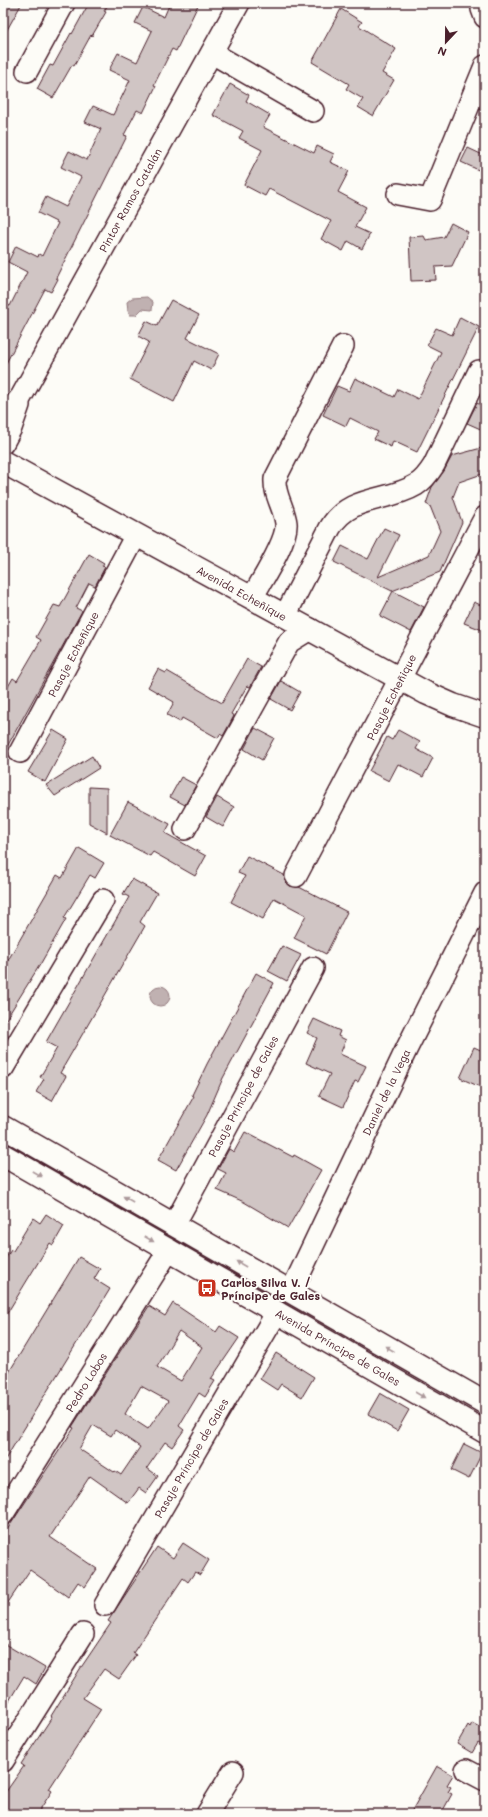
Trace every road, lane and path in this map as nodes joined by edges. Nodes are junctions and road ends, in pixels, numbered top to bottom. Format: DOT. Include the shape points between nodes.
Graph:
graph roads {
  1 [pos="64,3"];
  2 [pos="239,3"];
  3 [pos="484,3"];
  4 [pos="485,17"];
  5 [pos="212,53"];
  6 [pos="485,66"];
  7 [pos="26,71"];
  8 [pos="313,111"];
  9 [pos="398,194"];
  10 [pos="343,346"];
  11 [pos="479,371"];
  12 [pos="21,397"];
  13 [pos="3,419"];
  14 [pos="3,443"];
  15 [pos="3,462"];
  16 [pos="485,517"];
  17 [pos="136,535"];
  18 [pos="252,598"];
  19 [pos="287,617"];
  20 [pos="310,629"];
  21 [pos="289,642"];
  22 [pos="399,678"];
  23 [pos="485,716"];
  24 [pos="20,752"];
  25 [pos="185,830"];
  26 [pos="296,876"];
  27 [pos="485,893"];
  28 [pos="103,900"];
  29 [pos="313,968"];
  30 [pos="3,1068"];
  31 [pos="3,1127"];
  32 [pos="3,1155"];
  33 [pos="174,1225"];
  34 [pos="169,1250"];
  35 [pos="291,1292"];
  36 [pos="277,1312"];
  37 [pos="485,1403"];
  38 [pos="485,1432"];
  39 [pos="3,1514"];
  40 [pos="105,1605"];
  41 [pos="83,1634"];
  42 [pos="3,1761"];
  43 [pos="466,1770"];
  44 [pos="233,1772"];
  45 [pos="485,1780"];
  46 [pos="207,1814"];
  1 -- 7 [label="street"];
  2 -- 5 [label="street, Pintor Ramos Catalán"];
  3 -- 4 [label="street" via="482,10"];
  5 -- 8 [label="street"];
  5 -- 12 [label="street, Pintor Ramos Catalán"];
  6 -- 9 [label="street" via="430,200"];
  10 -- 18 [label="street" via="275,479 276,494 286,523 284,537"];
  11 -- 19 [label="street" via="428,474 409,489 355,505 338,516"];
  12 -- 13 [label="street, Pintor Ramos Catalán"];
  12 -- 14 [label="street, Pintor Ramos Catalán"];
  15 -- 17 [label="main road, Avenida Echeñique"];
  16 -- 22 [label="street, Pasaje Echeñique"];
  17 -- 18 [label="main road, Avenida Echeñique"];
  17 -- 24 [label="street, Pasaje Echeñique"];
  18 -- 19 [label="main road, Avenida Echeñique"];
  19 -- 20 [label="main road, Avenida Echeñique"];
  19 -- 21 [label="street"];
  20 -- 21 [label="street"];
  20 -- 22 [label="main road, Avenida Echeñique"];
  21 -- 25 [label="street"];
  22 -- 23 [label="main road, Avenida Echeñique" via="446,702"];
  22 -- 26 [label="street, Pasaje Echeñique" via="389,702"];
  27 -- 35 [label="street, Daniel de la Vega" via="407,1048"];
  28 -- 30 [label="street"];
  29 -- 33 [label="street, Pasaje Príncipe de Gales"];
  33 -- 31 [label="main road, one-way"];
  32 -- 34 [label="main road, Avenida Príncipe de Gales, one-way"];
  35 -- 33 [label="main road, one-way"];
  34 -- 36 [label="main road, Avenida Príncipe de Gales"];
  34 -- 39 [label="street, Pedro Lobos"];
  37 -- 35 [label="main road, one-way"];
  36 -- 38 [label="main road, Avenida Príncipe de Gales, one-way"];
  36 -- 40 [label="street, Pasaje Príncipe de Gales"];
  41 -- 42 [label="street"];
  43 -- 45 [label="street"];
  44 -- 46 [label="street"];
}
